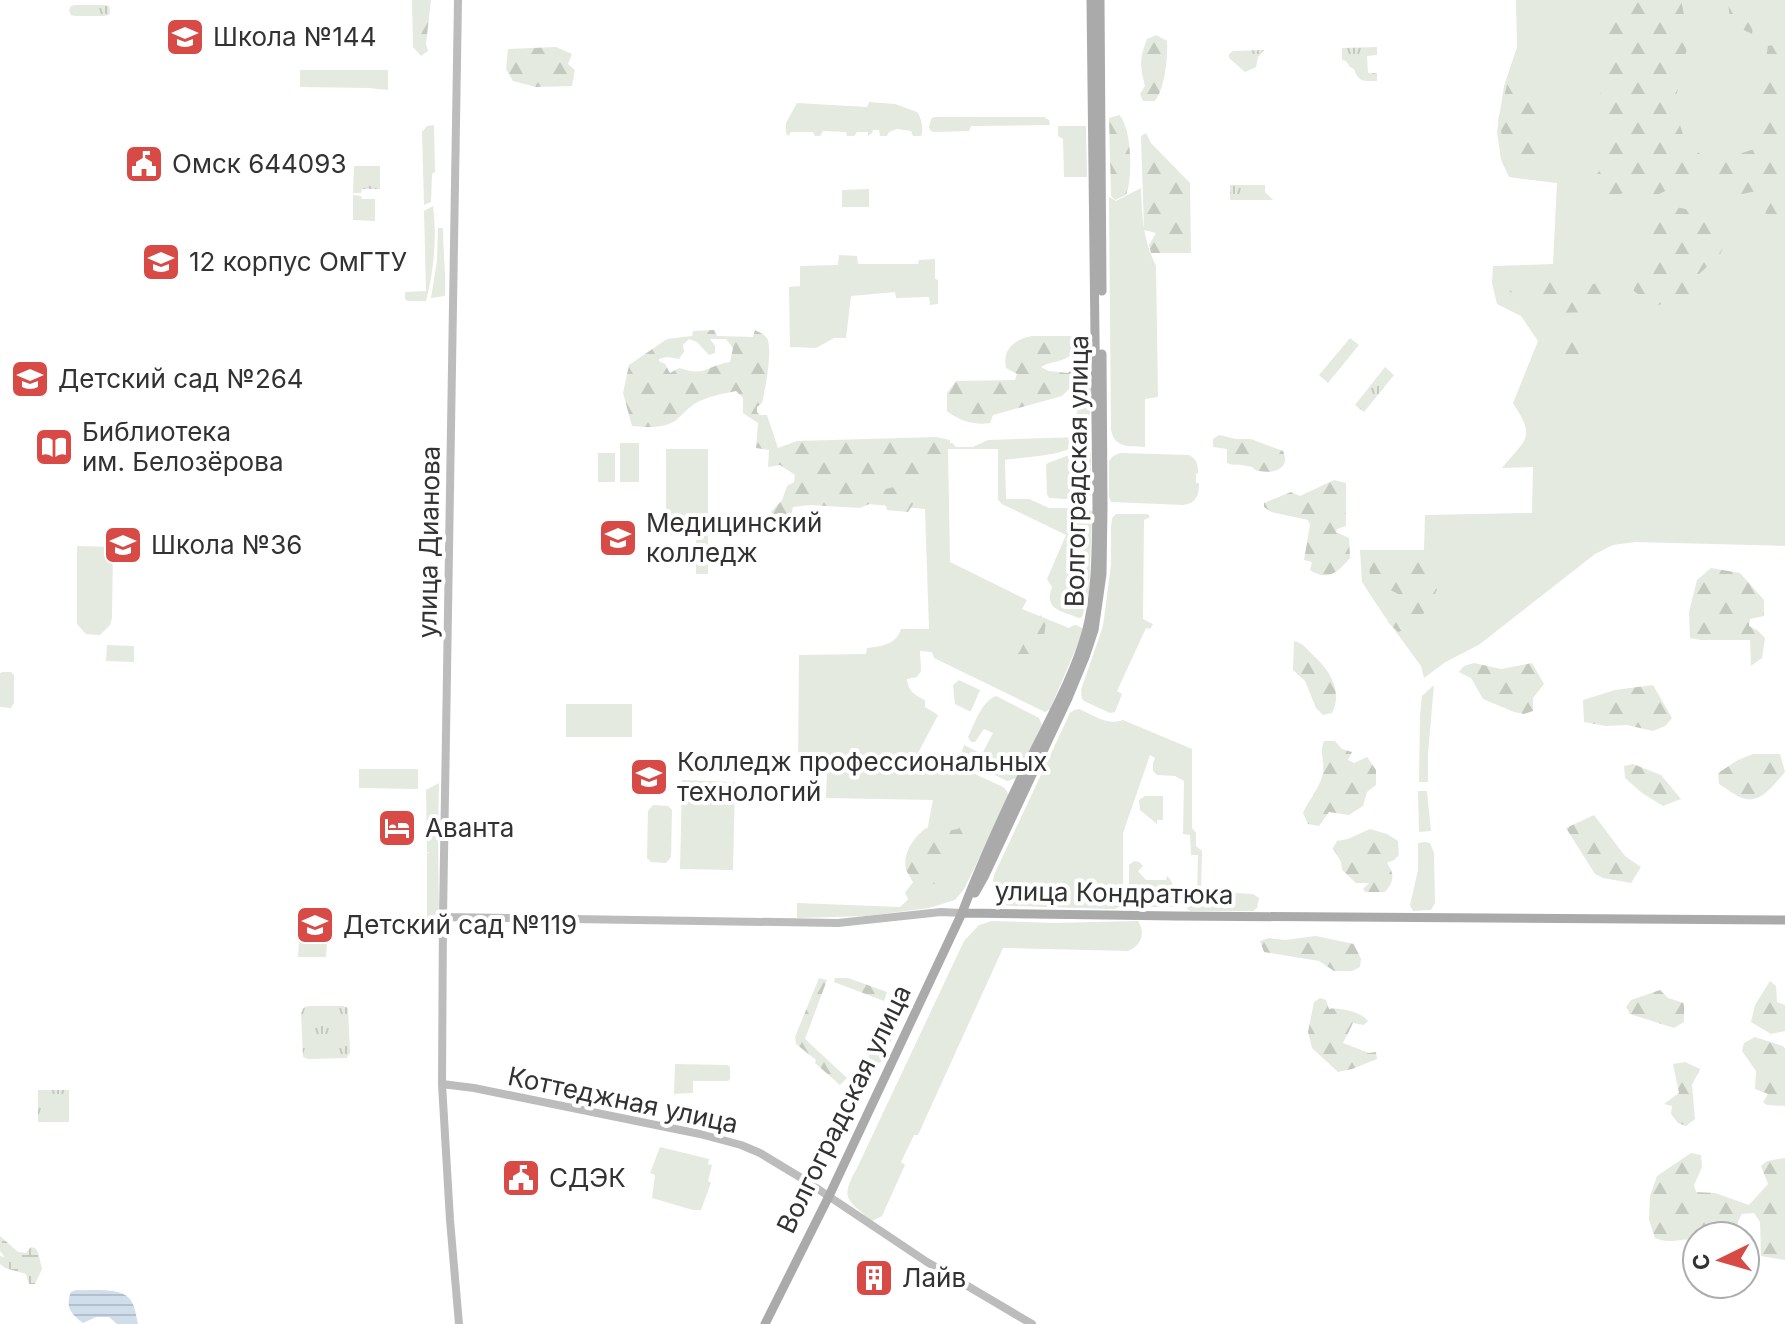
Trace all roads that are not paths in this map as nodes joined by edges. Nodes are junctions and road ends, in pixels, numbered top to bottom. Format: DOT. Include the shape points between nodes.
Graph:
graph roads {
  1 [pos="458,0"];
  2 [pos="1091,0"];
  3 [pos="1100,0"];
  4 [pos="962,913"];
  5 [pos="443,917"];
  6 [pos="1785,920"];
  7 [pos="442,1084"];
  8 [pos="829,1196"];
  9 [pos="459,1324"];
  10 [pos="765,1324"];
  11 [pos="1032,1324"];
  1 -- 5 [label="main road, улица Дианова"];
  2 -- 4 [label="main road, Волгоградская улица" via="1097,506 1093,598 1079,654"];
  3 -- 4 [label="main road, Волгоградская улица" via="1099,599 1091,639 1068,698"];
  4 -- 5 [label="main road, улица Кондратюка" via="838,923"];
  4 -- 6 [label="main road, улица Кондратюка"];
  4 -- 8 [label="main road, Волгоградская улица"];
  5 -- 7 [label="main road, улица Дианова"];
  7 -- 8 [label="main road, Коттеджная улица" via="719,1138 760,1153"];
  7 -- 9 [label="main road, улица Дианова"];
  8 -- 10 [label="main road, Волгоградская улица"];
  8 -- 11 [label="main road, Коттеджная улица"];
}
